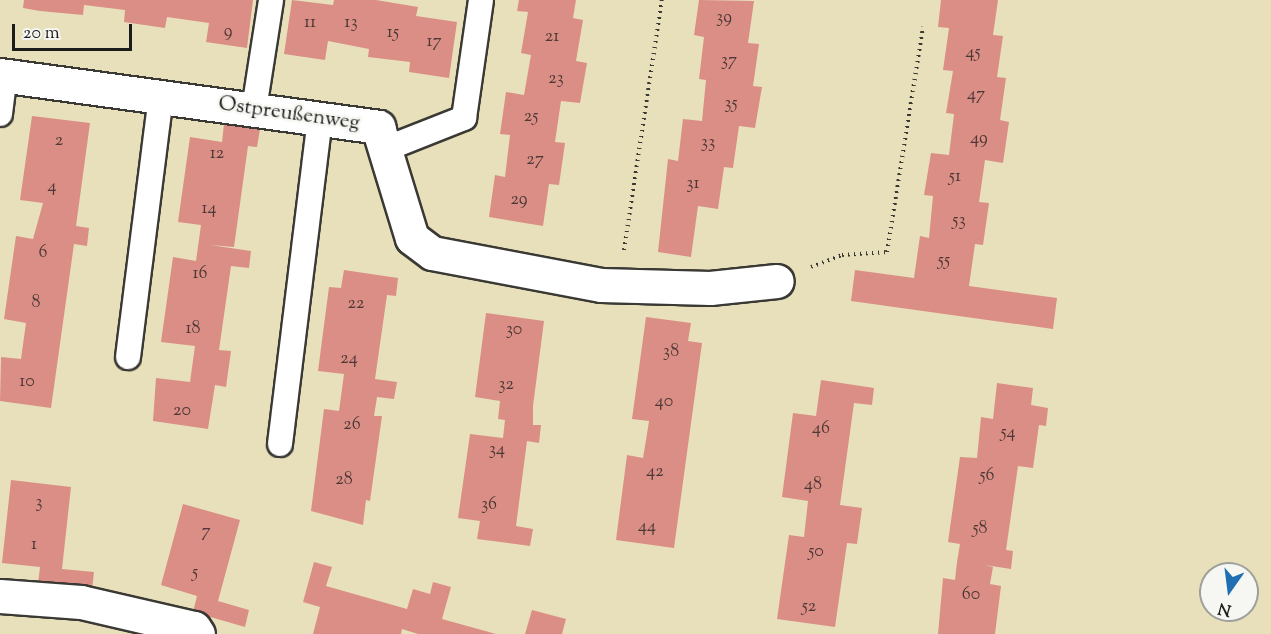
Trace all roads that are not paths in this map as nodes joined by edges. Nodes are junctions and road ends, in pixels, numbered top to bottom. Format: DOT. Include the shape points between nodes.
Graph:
graph roads {
  1 [pos="271,0"];
  2 [pos="481,0"];
  3 [pos="3,75"];
  4 [pos="161,97"];
  5 [pos="254,109"];
  6 [pos="0,114"];
  7 [pos="320,119"];
  8 [pos="388,148"];
  9 [pos="777,281"];
  10 [pos="128,357"];
  11 [pos="280,444"];
  12 [pos="0,596"];
  13 [pos="198,634"];
  1 -- 5 [label="lane"];
  2 -- 8 [label="lane" via="464,118"];
  3 -- 4 [label="street, Ostpreußenweg"];
  3 -- 6 [label="lane"];
  4 -- 5 [label="street, Ostpreußenweg"];
  4 -- 10 [label="lane"];
  5 -- 7 [label="street, Ostpreußenweg"];
  7 -- 8 [label="street, Ostpreußenweg" via="378,127"];
  7 -- 11 [label="lane"];
  8 -- 9 [label="street, Ostpreußenweg" via="412,238 432,254 618,286 710,288"];
  12 -- 13 [label="street" via="81,602 194,628"];
}
